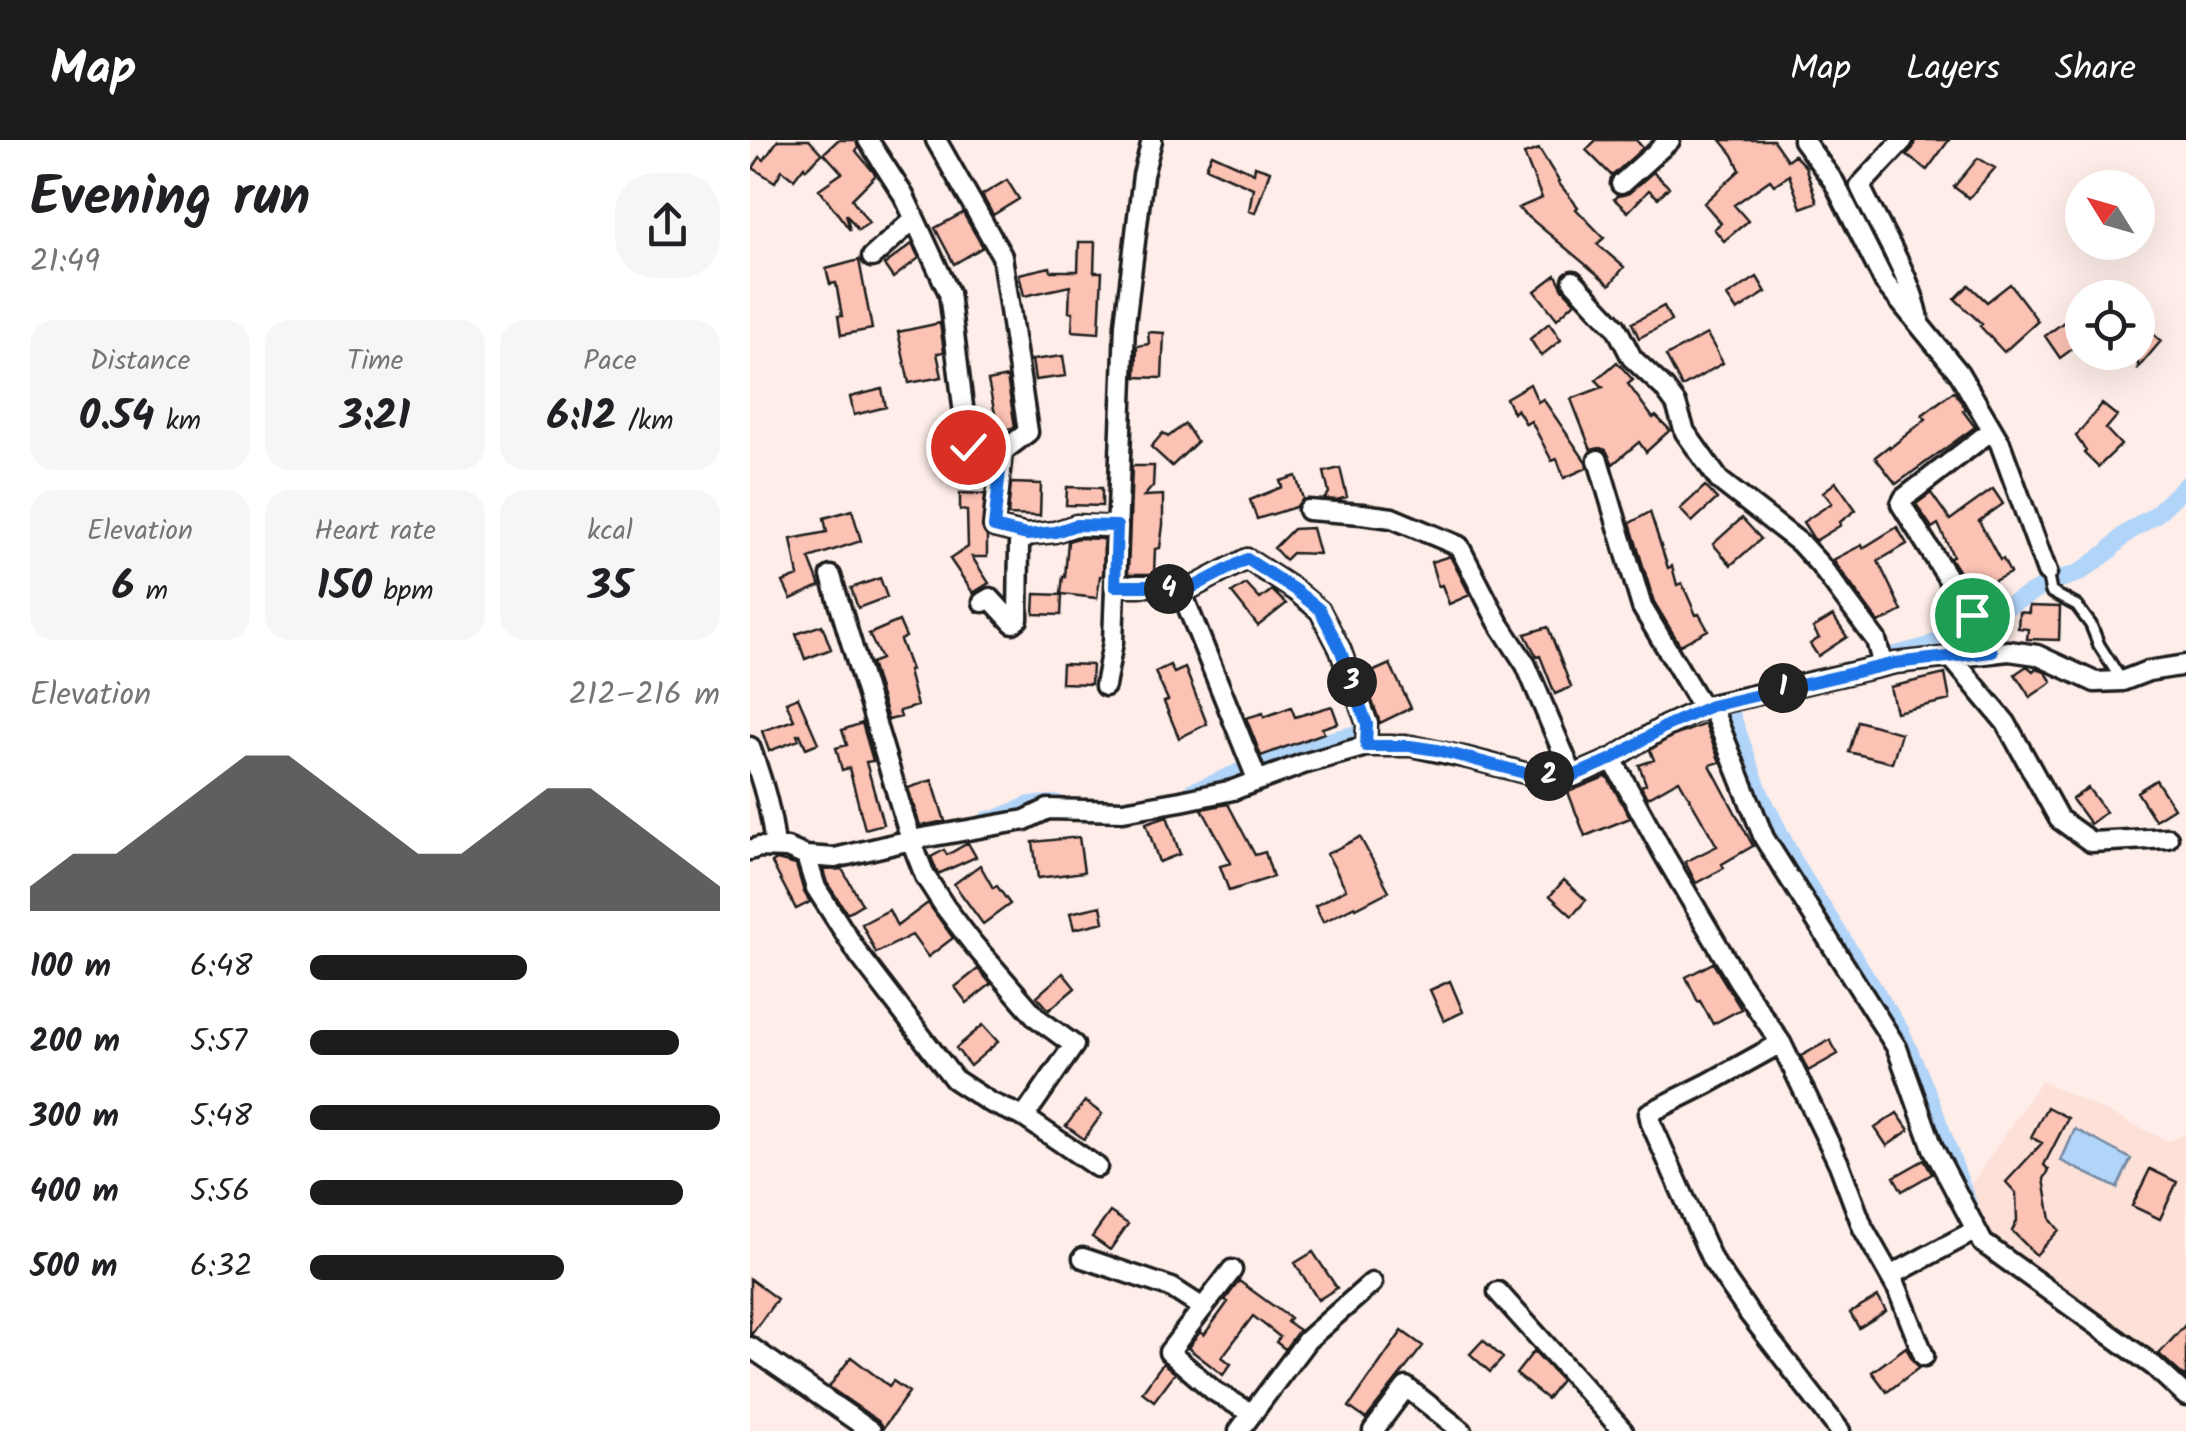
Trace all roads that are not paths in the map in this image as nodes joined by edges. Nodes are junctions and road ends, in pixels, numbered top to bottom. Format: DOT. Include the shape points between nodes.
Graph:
graph roads {
  1 [pos="868,140"];
  2 [pos="936,140"];
  3 [pos="1152,140"];
  4 [pos="1670,140"];
  5 [pos="1802,140"];
  6 [pos="1903,140"];
  7 [pos="1621,184"];
  8 [pos="914,219"];
  9 [pos="872,257"];
  10 [pos="1573,281"];
  11 [pos="1920,325"];
  12 [pos="1992,430"];
  13 [pos="1002,452"];
  14 [pos="1598,460"];
  15 [pos="1308,510"];
  16 [pos="1117,526"];
  17 [pos="1027,535"];
  18 [pos="2047,572"];
  19 [pos="831,576"];
  20 [pos="1115,586"];
  21 [pos="1182,593"];
  22 [pos="983,602"];
  23 [pos="1992,652"];
  24 [pos="1950,656"];
  25 [pos="2186,665"];
  26 [pos="1882,666"];
  27 [pos="2122,681"];
  28 [pos="1105,686"];
  29 [pos="1707,707"];
  30 [pos="1366,746"];
  31 [pos="750,747"];
  32 [pos="1612,759"];
  33 [pos="1255,772"];
  34 [pos="1573,776"];
  35 [pos="2168,838"];
  36 [pos="912,840"];
  37 [pos="776,848"];
  38 [pos="750,850"];
  39 [pos="806,856"];
  40 [pos="1781,1043"];
  41 [pos="1024,1117"];
  42 [pos="1096,1167"];
  43 [pos="1976,1230"];
  44 [pos="1082,1258"];
  45 [pos="1232,1270"];
  46 [pos="1890,1276"];
  47 [pos="1372,1283"];
  48 [pos="1498,1292"];
  49 [pos="1203,1308"];
  50 [pos="750,1348"];
  51 [pos="1924,1356"];
  52 [pos="2186,1396"];
  53 [pos="1251,1414"];
  54 [pos="871,1431"];
  55 [pos="1239,1431"];
  56 [pos="1373,1431"];
  57 [pos="1462,1431"];
  58 [pos="1623,1431"];
  59 [pos="1840,1431"];
  1 -- 8 [label="street"];
  2 -- 13 [label="street" via="1002,256 1028,432"];
  3 -- 16 [label="street" via="1125,324"];
  4 -- 7 [label="street"];
  5 -- 11 [label="street" via="1834,182 1886,283"];
  6 -- 11 [label="street" via="1860,186 1914,295"];
  8 -- 9 [label="street"];
  8 -- 13 [label="street" via="948,293 968,447"];
  10 -- 26 [label="street" via="1676,404 1685,432 1719,480 1820,565 1876,640"];
  11 -- 12 [label="street" via="1959,373"];
  12 -- 18 [label="street"];
  12 -- 23 [label="street" via="1901,504"];
  13 -- 17 [label="street" via="994,527"];
  14 -- 29 [label="street" via="1642,607"];
  15 -- 34 [label="street" via="1392,518 1459,546 1526,665"];
  16 -- 17 [label="street" via="1076,525"];
  16 -- 20 [label="street"];
  17 -- 22 [label="street" via="1019,544 1018,619 1013,623 990,598"];
  18 -- 27 [label="lane" via="2051,592 2077,606"];
  19 -- 36 [label="street"];
  20 -- 21 [label="street"];
  20 -- 28 [label="street"];
  21 -- 30 [label="street" via="1247,559 1320,610 1367,724"];
  21 -- 33 [label="street"];
  23 -- 24 [label="street"];
  23 -- 27 [label="street" via="2037,655 2095,682"];
  24 -- 26 [label="street"];
  24 -- 35 [label="street" via="2006,722 2060,819 2092,842"];
  25 -- 27 [label="street"];
  26 -- 29 [label="street"];
  29 -- 32 [label="street"];
  29 -- 43 [label="street" via="1764,838 1897,1048 1932,1148"];
  30 -- 33 [label="street"];
  30 -- 34 [label="street" via="1410,746 1536,776"];
  31 -- 37 [label="street"];
  32 -- 34 [label="street"];
  32 -- 40 [label="street"];
  33 -- 36 [label="street" via="1233,790 1180,802 1123,811 1048,810"];
  36 -- 39 [label="street" via="835,858"];
  36 -- 41 [label="street" via="925,876 974,945 1037,1018 1074,1045"];
  37 -- 38 [label="street"];
  37 -- 39 [label="street"];
  39 -- 41 [label="street" via="816,888 859,955 954,1079"];
  40 -- 46 [label="street"];
  40 -- 59 [label="street" via="1650,1112 1650,1123 1712,1260"];
  41 -- 42 [label="street"];
  43 -- 46 [label="street"];
  43 -- 52 [label="street" via="1983,1243"];
  44 -- 49 [label="street" via="1172,1288"];
  45 -- 49 [label="street"];
  46 -- 51 [label="street"];
  47 -- 53 [label="street" via="1307,1340"];
  48 -- 58 [label="street"];
  49 -- 53 [label="street" via="1170,1352"];
  50 -- 54 [label="street"];
  53 -- 55 [label="street"];
  56 -- 57 [label="street" via="1406,1386"];
}
